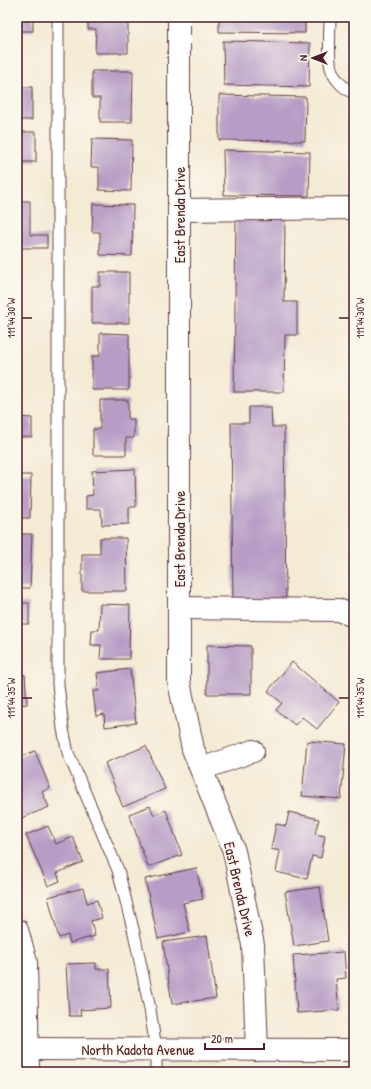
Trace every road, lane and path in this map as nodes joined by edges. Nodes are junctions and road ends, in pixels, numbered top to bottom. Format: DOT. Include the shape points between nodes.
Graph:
graph roads {
  1 [pos="58,17"];
  2 [pos="179,17"];
  3 [pos="330,17"];
  4 [pos="354,93"];
  5 [pos="354,208"];
  6 [pos="179,210"];
  7 [pos="179,608"];
  8 [pos="354,616"];
  9 [pos="253,751"];
  10 [pos="201,769"];
  11 [pos="17,930"];
  12 [pos="22,1049"];
  13 [pos="156,1049"];
  14 [pos="258,1050"];
  15 [pos="354,1050"];
  16 [pos="28,1072"];
  17 [pos="156,1072"];
  1 -- 13 [label="lane" via="58,684 68,753 118,870 136,941"];
  2 -- 6 [label="street, East Brenda Drive"];
  3 -- 4 [label="lane" via="331,67 335,77 347,90"];
  5 -- 6 [label="street"];
  6 -- 7 [label="street, East Brenda Drive"];
  7 -- 8 [label="street" via="338,610"];
  7 -- 10 [label="street, East Brenda Drive" via="179,682"];
  9 -- 10 [label="street"];
  10 -- 14 [label="street, East Brenda Drive" via="234,851 253,945"];
  11 -- 12 [label="street" via="26,962"];
  12 -- 13 [label="street, North Kadota Avenue"];
  12 -- 16 [label="street"];
  13 -- 14 [label="street, North Kadota Avenue"];
  13 -- 17 [label="lane"];
  14 -- 15 [label="street, North Kadota Avenue"];
}
